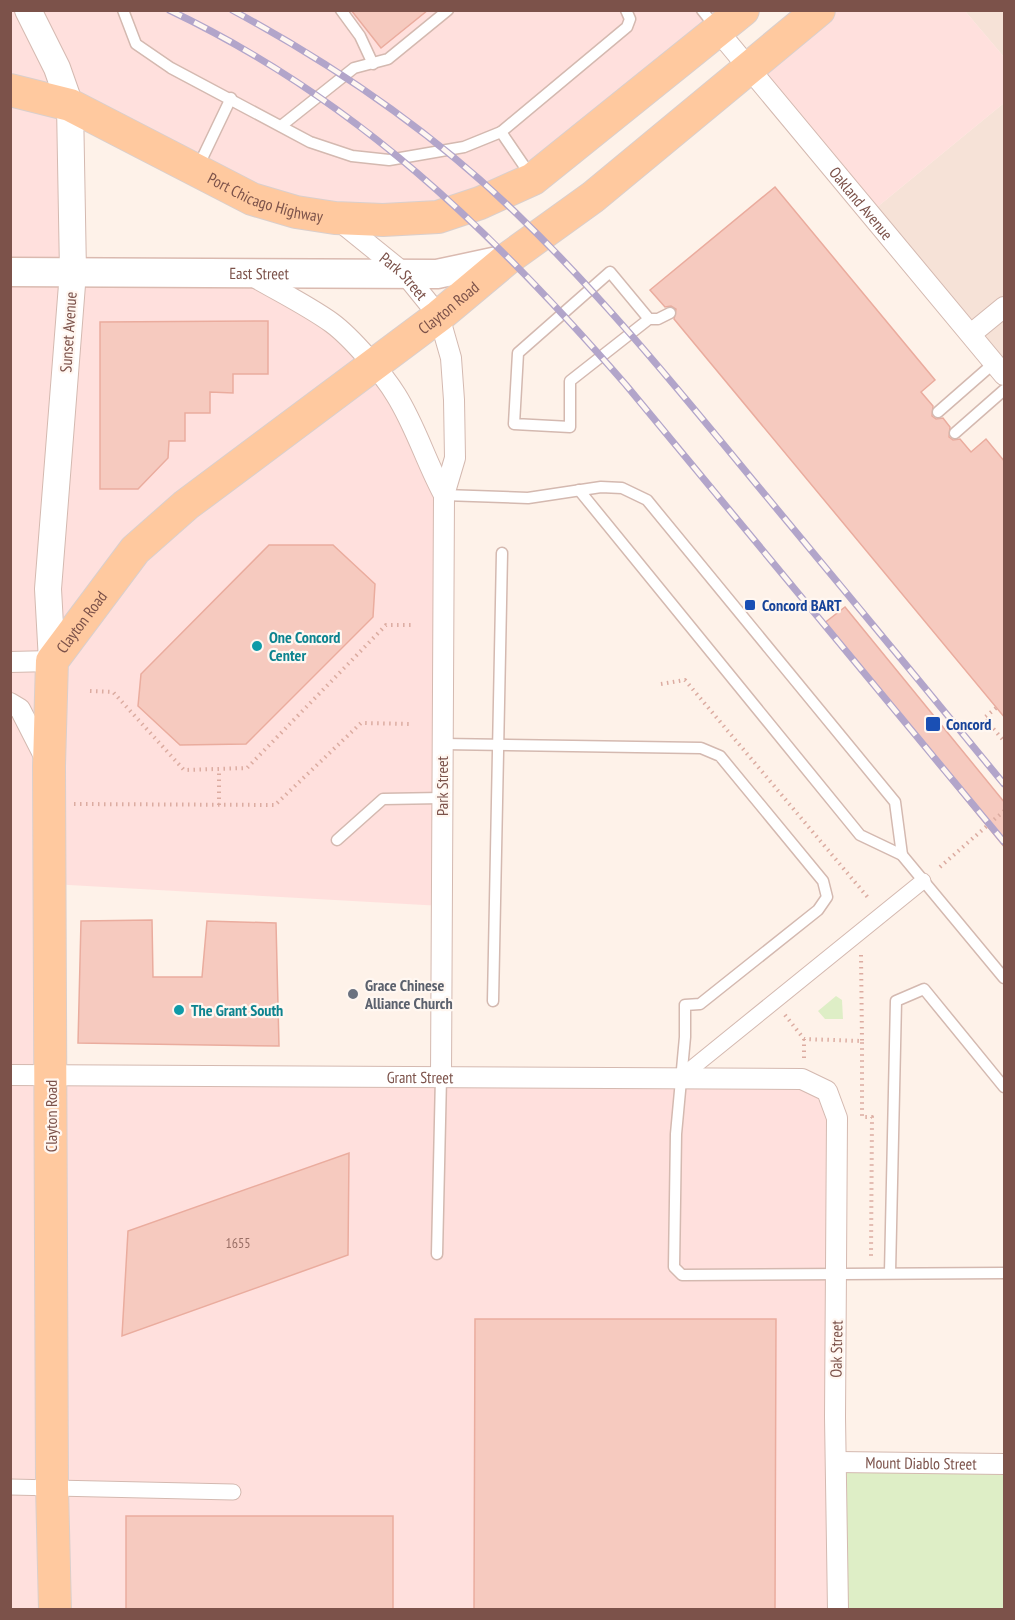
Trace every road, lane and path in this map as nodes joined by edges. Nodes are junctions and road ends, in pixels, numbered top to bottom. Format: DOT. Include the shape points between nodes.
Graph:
graph roads {
  1 [pos="28,10"];
  2 [pos="123,10"];
  3 [pos="341,10"];
  4 [pos="448,10"];
  5 [pos="626,10"];
  6 [pos="743,10"];
  7 [pos="819,10"];
  8 [pos="710,21"];
  9 [pos="374,64"];
  10 [pos="750,69"];
  11 [pos="10,90"];
  12 [pos="231,98"];
  13 [pos="70,105"];
  14 [pos="281,126"];
  15 [pos="501,132"];
  16 [pos="197,170"];
  17 [pos="533,179"];
  18 [pos="335,218"];
  19 [pos="507,258"];
  20 [pos="10,272"];
  21 [pos="73,272"];
  22 [pos="247,273"];
  23 [pos="405,274"];
  24 [pos="1005,307"];
  25 [pos="670,313"];
  26 [pos="439,316"];
  27 [pos="649,319"];
  28 [pos="971,334"];
  29 [pos="373,365"];
  30 [pos="999,369"];
  31 [pos="1005,390"];
  32 [pos="938,412"];
  33 [pos="955,433"];
  34 [pos="579,490"];
  35 [pos="444,495"];
  36 [pos="502,553"];
  37 [pos="411,625"];
  38 [pos="52,661"];
  39 [pos="10,662"];
  40 [pos="661,684"];
  41 [pos="90,691"];
  42 [pos="10,702"];
  43 [pos="996,708"];
  44 [pos="409,724"];
  45 [pos="1005,741"];
  46 [pos="442,744"];
  47 [pos="497,745"];
  48 [pos="49,766"];
  49 [pos="219,769"];
  50 [pos="442,798"];
  51 [pos="50,804"];
  52 [pos="219,805"];
  53 [pos="1005,811"];
  54 [pos="337,840"];
  55 [pos="902,855"];
  56 [pos="940,867"];
  57 [pos="923,881"];
  58 [pos="881,915"];
  59 [pos="860,932"];
  60 [pos="1005,978"];
  61 [pos="494,1001"];
  62 [pos="804,1039"];
  63 [pos="862,1041"];
  64 [pos="804,1059"];
  65 [pos="10,1075"];
  66 [pos="51,1076"];
  67 [pos="441,1077"];
  68 [pos="681,1077"];
  69 [pos="1005,1087"];
  70 [pos="827,1091"];
  71 [pos="437,1254"];
  72 [pos="838,1272"];
  73 [pos="1005,1273"];
  74 [pos="890,1274"];
  75 [pos="837,1462"];
  76 [pos="1005,1464"];
  77 [pos="10,1487"];
  78 [pos="52,1487"];
  79 [pos="233,1492"];
  80 [pos="55,1610"];
  81 [pos="838,1610"];
  1 -- 13 [label="street, Sunset Avenue" via="57,68"];
  2 -- 12 [label="lane" via="136,44 171,68"];
  3 -- 9 [label="lane"];
  4 -- 9 [label="lane" via="388,59"];
  5 -- 15 [label="lane" via="630,19 627,27"];
  6 -- 8 [label="main road"];
  7 -- 10 [label="main road, Clayton Road"];
  8 -- 10 [label="street, Oakland Avenue"];
  8 -- 17 [label="main road"];
  9 -- 14 [label="lane" via="354,68"];
  10 -- 19 [label="main road, Clayton Road" via="593,197"];
  10 -- 28 [label="street, Oakland Avenue"];
  11 -- 13 [label="main road, Port Chicago Highway"];
  12 -- 14 [label="lane"];
  12 -- 16 [label="lane"];
  13 -- 16 [label="main road, Port Chicago Highway"];
  13 -- 21 [label="street, Sunset Avenue"];
  14 -- 15 [label="lane" via="310,142 352,156 389,160 464,147"];
  15 -- 17 [label="lane"];
  16 -- 18 [label="main road, Port Chicago Highway" via="252,199"];
  17 -- 18 [label="main road, Port Chicago Highway" via="438,217"];
  18 -- 23 [label="street, Park Street"];
  19 -- 23 [label="main road, East Street" via="437,274"];
  19 -- 26 [label="main road, Clayton Road"];
  20 -- 21 [label="main road, East Street"];
  21 -- 22 [label="main road, East Street"];
  21 -- 38 [label="street, Sunset Avenue" via="48,589"];
  22 -- 23 [label="main road, East Street"];
  22 -- 29 [label="street, Park Street" via="333,324"];
  23 -- 26 [label="street, Park Street"];
  24 -- 28 [label="street"];
  25 -- 27 [label="lane"];
  26 -- 29 [label="main road, Clayton Road"];
  26 -- 35 [label="street, Park Street" via="451,358 454,400 455,458"];
  27 -- 27 [label="lane" via="610,272 518,353 514,424 570,427 570,381"];
  28 -- 30 [label="street, Oakland Avenue"];
  29 -- 35 [label="street, Park Street" via="396,394"];
  29 -- 38 [label="main road, Clayton Road" via="186,505 135,550"];
  30 -- 32 [label="lane"];
  31 -- 33 [label="lane"];
  34 -- 35 [label="lane" via="528,498"];
  34 -- 55 [label="lane" via="860,835"];
  34 -- 55 [label="lane" via="622,488 647,500 895,802"];
  35 -- 46 [label="street, Park Street"];
  36 -- 47 [label="lane"];
  37 -- 49 [label="path" via="386,625 247,768"];
  38 -- 39 [label="street"];
  38 -- 48 [label="main road, Clayton Road"];
  40 -- 58 [label="path" via="685,680"];
  41 -- 49 [label="path" via="113,692 184,770"];
  42 -- 48 [label="street" via="20,709"];
  43 -- 45 [label="path" via="984,718"];
  44 -- 52 [label="path" via="361,723 275,805"];
  46 -- 47 [label="lane"];
  46 -- 50 [label="street, Park Street"];
  47 -- 61 [label="lane"];
  47 -- 68 [label="lane" via="712,751 823,881 827,897 818,910 700,1004 685,1005"];
  48 -- 51 [label="main road, Clayton Road"];
  49 -- 52 [label="path"];
  50 -- 54 [label="lane" via="383,799"];
  50 -- 67 [label="street, Park Street"];
  51 -- 52 [label="path"];
  51 -- 66 [label="main road, Clayton Road"];
  53 -- 56 [label="path"];
  55 -- 57 [label="lane"];
  57 -- 58 [label="street"];
  57 -- 60 [label="lane"];
  58 -- 59 [label="street"];
  59 -- 63 [label="path"];
  59 -- 68 [label="street"];
  62 -- 64 [label="path"];
  65 -- 66 [label="street, Grant Street"];
  66 -- 67 [label="street, Grant Street"];
  66 -- 78 [label="main road, Clayton Road"];
  67 -- 68 [label="street, Grant Street"];
  67 -- 71 [label="lane"];
  68 -- 70 [label="street, Grant Street" via="802,1079"];
  68 -- 72 [label="lane" via="674,1267 682,1275"];
  69 -- 74 [label="lane" via="924,989 896,1001"];
  70 -- 72 [label="street, Oak Street" via="837,1118"];
  72 -- 74 [label="lane"];
  72 -- 75 [label="street, Oak Street"];
  73 -- 74 [label="lane"];
  75 -- 76 [label="street, Mount Diablo Street"];
  75 -- 81 [label="street, Oak Street"];
  77 -- 78 [label="street"];
  78 -- 79 [label="street"];
  78 -- 80 [label="main road, Clayton Road"];
}
